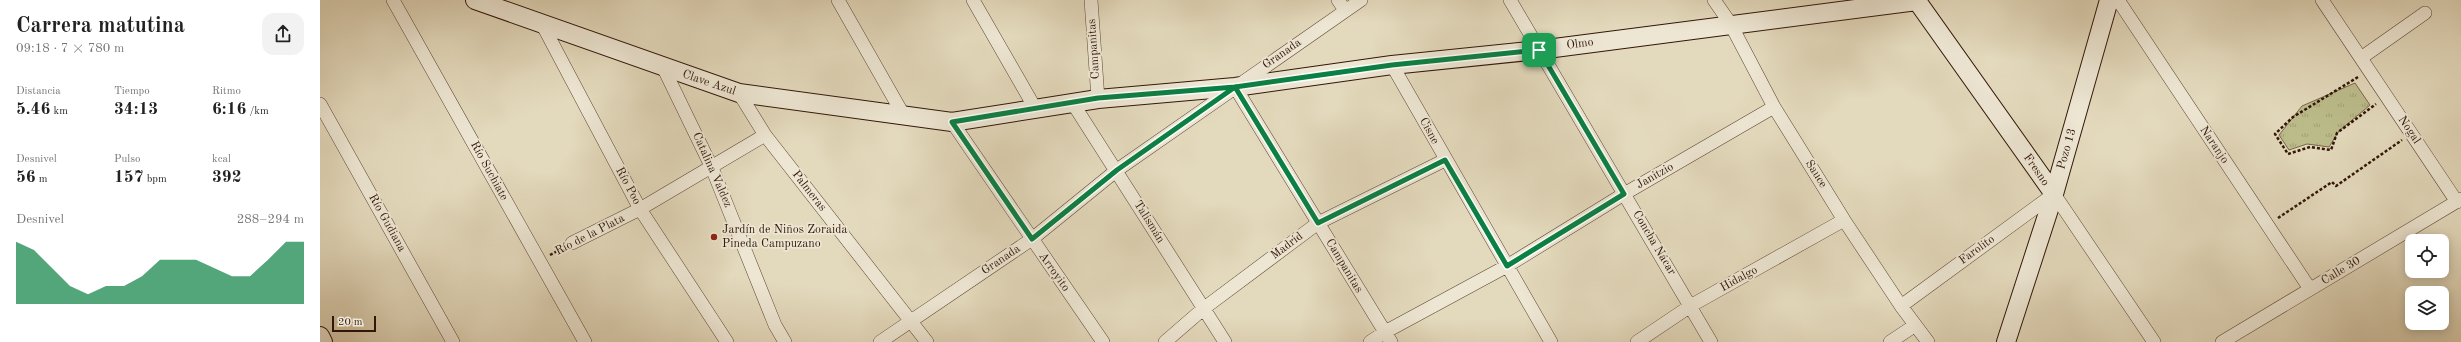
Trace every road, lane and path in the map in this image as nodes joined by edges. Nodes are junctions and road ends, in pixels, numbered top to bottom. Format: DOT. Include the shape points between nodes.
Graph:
graph roads {
  1 [pos="393,0"];
  2 [pos="475,0"];
  3 [pos="838,0"];
  4 [pos="973,0"];
  5 [pos="1091,0"];
  6 [pos="1361,0"];
  7 [pos="1510,0"];
  8 [pos="1714,0"];
  9 [pos="1918,0"];
  10 [pos="2110,0"];
  11 [pos="2118,0"];
  12 [pos="2322,0"];
  13 [pos="1342,5"];
  14 [pos="2425,13"];
  15 [pos="541,22"];
  16 [pos="1730,23"];
  17 [pos="1539,50"];
  18 [pos="2361,58"];
  19 [pos="1392,65"];
  20 [pos="663,67"];
  21 [pos="2368,70"];
  22 [pos="1235,87"];
  23 [pos="739,93"];
  24 [pos="2386,96"];
  25 [pos="1098,98"];
  26 [pos="1072,102"];
  27 [pos="320,104"];
  28 [pos="1774,107"];
  29 [pos="1035,108"];
  30 [pos="904,116"];
  31 [pos="952,122"];
  32 [pos="2412,133"];
  33 [pos="765,135"];
  34 [pos="1445,160"];
  35 [pos="712,168"];
  36 [pos="1117,170"];
  37 [pos="1624,194"];
  38 [pos="2054,194"];
  39 [pos="2459,200"];
  40 [pos="640,209"];
  41 [pos="1844,220"];
  42 [pos="1318,223"];
  43 [pos="2267,225"];
  44 [pos="1032,239"];
  45 [pos="572,243"];
  46 [pos="539,261"];
  47 [pos="1507,266"];
  48 [pos="2310,289"];
  49 [pos="1692,305"];
  50 [pos="1901,306"];
  51 [pos="1203,309"];
  52 [pos="911,320"];
  53 [pos="1914,326"];
  54 [pos="320,336"];
  55 [pos="1388,337"];
  56 [pos="323,342"];
  57 [pos="453,342"];
  58 [pos="585,342"];
  59 [pos="728,342"];
  60 [pos="785,342"];
  61 [pos="880,342"];
  62 [pos="927,342"];
  63 [pos="1103,342"];
  64 [pos="1165,342"];
  65 [pos="1225,342"];
  66 [pos="1370,342"];
  67 [pos="1551,342"];
  68 [pos="1637,342"];
  69 [pos="1712,342"];
  70 [pos="1890,342"];
  71 [pos="1928,342"];
  72 [pos="2006,342"];
  73 [pos="2154,342"];
  74 [pos="2222,342"];
  1 -- 46 [label="street, Río Suchiate"];
  2 -- 15 [label="main road, Clave Azul"];
  3 -- 30 [label="street"];
  4 -- 29 [label="street"];
  5 -- 25 [label="street, Campanitas"];
  6 -- 13 [label="street, Granada"];
  7 -- 17 [label="street, Concha Nácar"];
  8 -- 16 [label="street, Sauce"];
  9 -- 16 [label="main road, Olmo"];
  9 -- 38 [label="main road, Fresno"];
  10 -- 38 [label="main road, Pozo 13"];
  11 -- 43 [label="street, Naranjo"];
  12 -- 18 [label="street, Nogal"];
  13 -- 22 [label="street, Granada"];
  14 -- 18 [label="street"];
  15 -- 20 [label="main road, Clave Azul"];
  15 -- 40 [label="street, Río Poo"];
  16 -- 17 [label="main road, Olmo"];
  16 -- 28 [label="street, Sauce"];
  17 -- 19 [label="main road, Olmo"];
  17 -- 37 [label="street, Concha Nácar"];
  18 -- 21 [label="street, Nogal"];
  19 -- 22 [label="main road, Olmo"];
  19 -- 34 [label="street, Cisne"];
  20 -- 23 [label="main road, Clave Azul"];
  20 -- 35 [label="street, Catalina Valdez"];
  21 -- 24 [label="street, Nogal"];
  21 -- 24 [label="path" via="2293,117 2275,134 2288,154 2310,147 2331,150 2337,132"];
  22 -- 25 [label="main road, Olmo"];
  22 -- 36 [label="street, Granada"];
  22 -- 42 [label="street, Campanitas"];
  23 -- 30 [label="main road, Clave Azul"];
  23 -- 33 [label="street, Palmeras"];
  24 -- 32 [label="street, Nogal"];
  25 -- 26 [label="main road, Olmo"];
  26 -- 29 [label="main road, Olmo"];
  26 -- 36 [label="street, Talismán"];
  27 -- 57 [label="street, Río Gudiana"];
  28 -- 37 [label="street, Janitzio"];
  28 -- 41 [label="street, Sauce"];
  29 -- 31 [label="main road, Olmo"];
  30 -- 31 [label="main road, Clave Azul"];
  31 -- 44 [label="street, Arroyito"];
  32 -- 39 [label="street, Nogal"];
  32 -- 43 [label="path" via="2336,186 2332,182"];
  33 -- 35 [label="street, Río de la Plata"];
  33 -- 52 [label="street, Palmeras"];
  34 -- 42 [label="street, Madrid"];
  34 -- 47 [label="street, Cisne"];
  35 -- 40 [label="street, Río de la Plata"];
  35 -- 60 [label="street, Catalina Valdez" via="775,325"];
  36 -- 44 [label="street, Granada"];
  36 -- 51 [label="street, Talismán"];
  37 -- 47 [label="street, Janitzio"];
  37 -- 49 [label="street, Concha Nácar"];
  38 -- 50 [label="street, Farolito"];
  38 -- 72 [label="main road, Pozo 13"];
  38 -- 73 [label="street, Fresno"];
  39 -- 48 [label="street, Calle 30"];
  40 -- 45 [label="street, Río de la Plata"];
  40 -- 59 [label="street, Río Poo"];
  41 -- 49 [label="street, Hidalgo"];
  41 -- 50 [label="street, Sauce"];
  42 -- 51 [label="street, Madrid"];
  42 -- 55 [label="street, Campanitas"];
  43 -- 48 [label="street, Naranjo"];
  44 -- 52 [label="street, Granada"];
  44 -- 63 [label="street, Arroyito"];
  45 -- 46 [label="path, Río de la Plata"];
  46 -- 58 [label="street, Río Suchiate"];
  47 -- 55 [label="street, Janitzio"];
  47 -- 67 [label="street, Cisne"];
  48 -- 74 [label="street, Calle 30"];
  49 -- 68 [label="street, Hidalgo"];
  49 -- 69 [label="street, Concha Nácar"];
  50 -- 53 [label="street, Sauce"];
  51 -- 64 [label="street, Madrid"];
  51 -- 65 [label="street, Talismán"];
  52 -- 61 [label="street, Granada"];
  52 -- 62 [label="street, Palmeras"];
  53 -- 70 [label="street"];
  53 -- 71 [label="street, Sauce"];
  54 -- 56 [label="main road"];
  55 -- 66 [label="street, Janitzio"];
}
